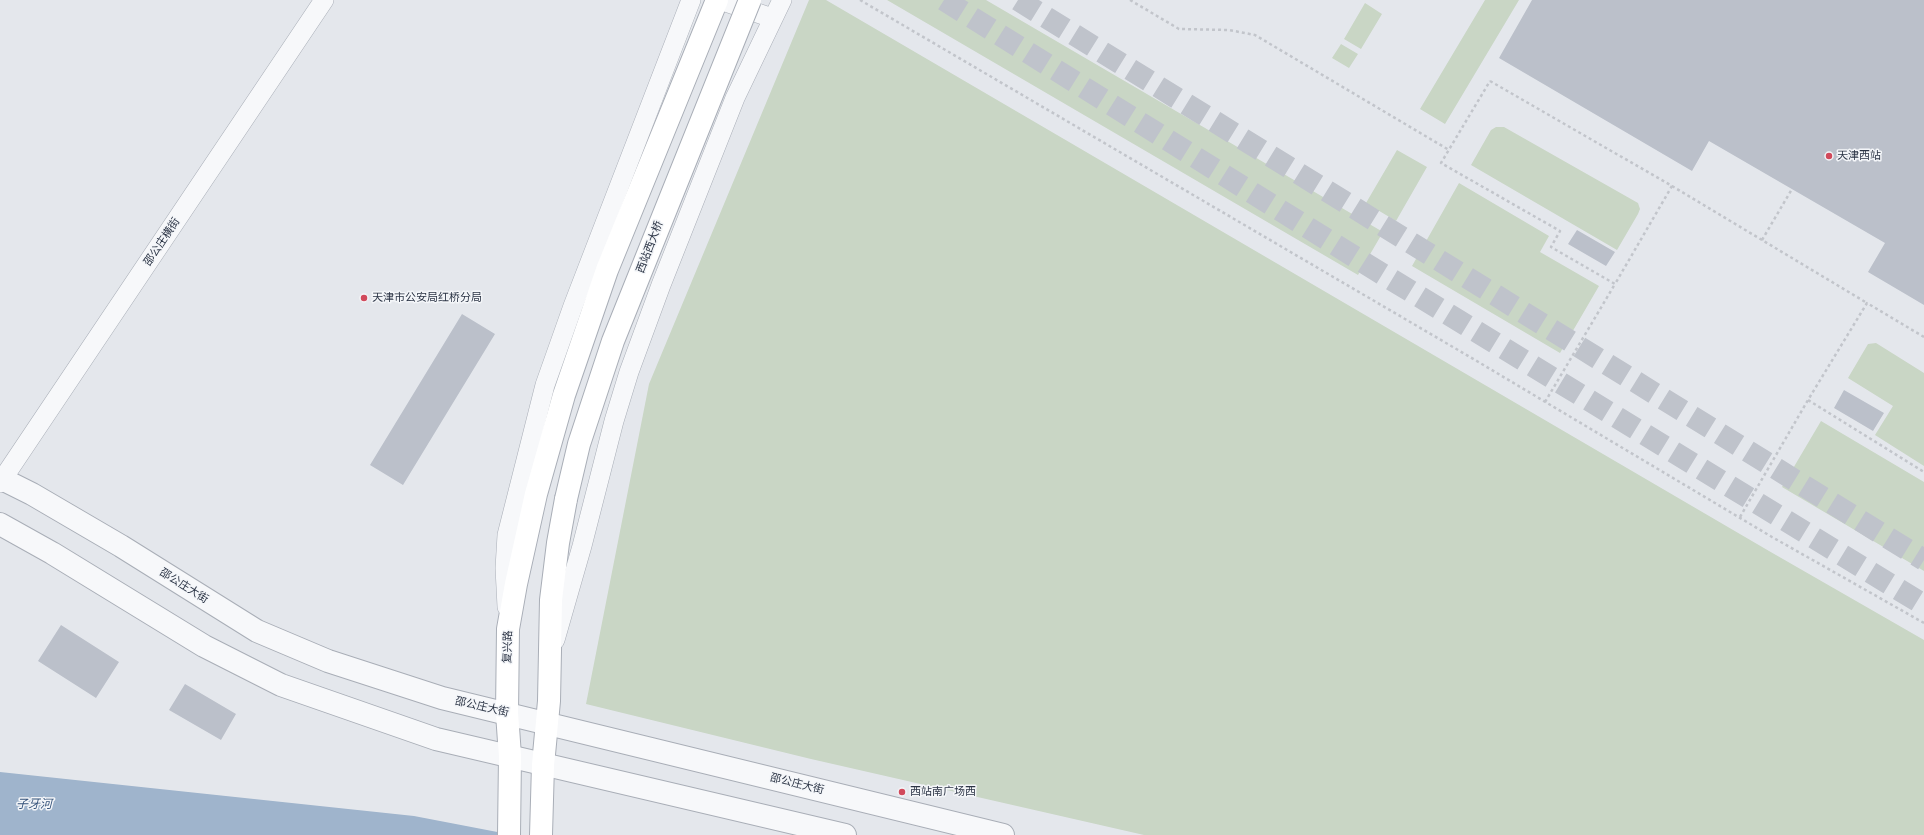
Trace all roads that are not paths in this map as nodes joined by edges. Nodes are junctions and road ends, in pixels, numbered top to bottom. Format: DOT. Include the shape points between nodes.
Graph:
graph roads {
  1 [pos="324,0"];
  2 [pos="691,0"];
  3 [pos="717,0"];
  4 [pos="720,0"];
  5 [pos="750,0"];
  6 [pos="782,0"];
  7 [pos="772,18"];
  8 [pos="1,480"];
  9 [pos="0,524"];
  10 [pos="508,629"];
  11 [pos="550,657"];
  12 [pos="507,713"];
  13 [pos="548,724"];
  14 [pos="510,756"];
  15 [pos="543,765"];
  16 [pos="509,835"];
  17 [pos="540,835"];
  18 [pos="845,835"];
  19 [pos="1004,835"];
  1 -- 8 [label="street, 邵公庄横街"];
  2 -- 10 [label="street" via="545,385 507,535 505,568"];
  3 -- 10 [label="main road, 复兴路" via="607,270 564,395 536,494"];
  4 -- 7 [label="street"];
  5 -- 11 [label="main road, 西站西大桥, bridge" via="613,341 579,444 558,543 551,600"];
  6 -- 7 [label="street"];
  7 -- 11 [label="street" via="735,98 629,372"];
  8 -- 12 [label="street, 邵公庄大街" via="121,546 257,631 328,662 442,698"];
  9 -- 14 [label="street" via="204,646 281,685 436,739"];
  10 -- 12 [label="main road, 复兴路"];
  11 -- 13 [label="main road"];
  12 -- 13 [label="street, 邵公庄大街"];
  12 -- 14 [label="main road, 复兴路"];
  13 -- 15 [label="main road"];
  13 -- 19 [label="street, 邵公庄大街"];
  14 -- 15 [label="street"];
  14 -- 16 [label="main road, 复兴路"];
  15 -- 17 [label="main road"];
  15 -- 18 [label="street"];
}
